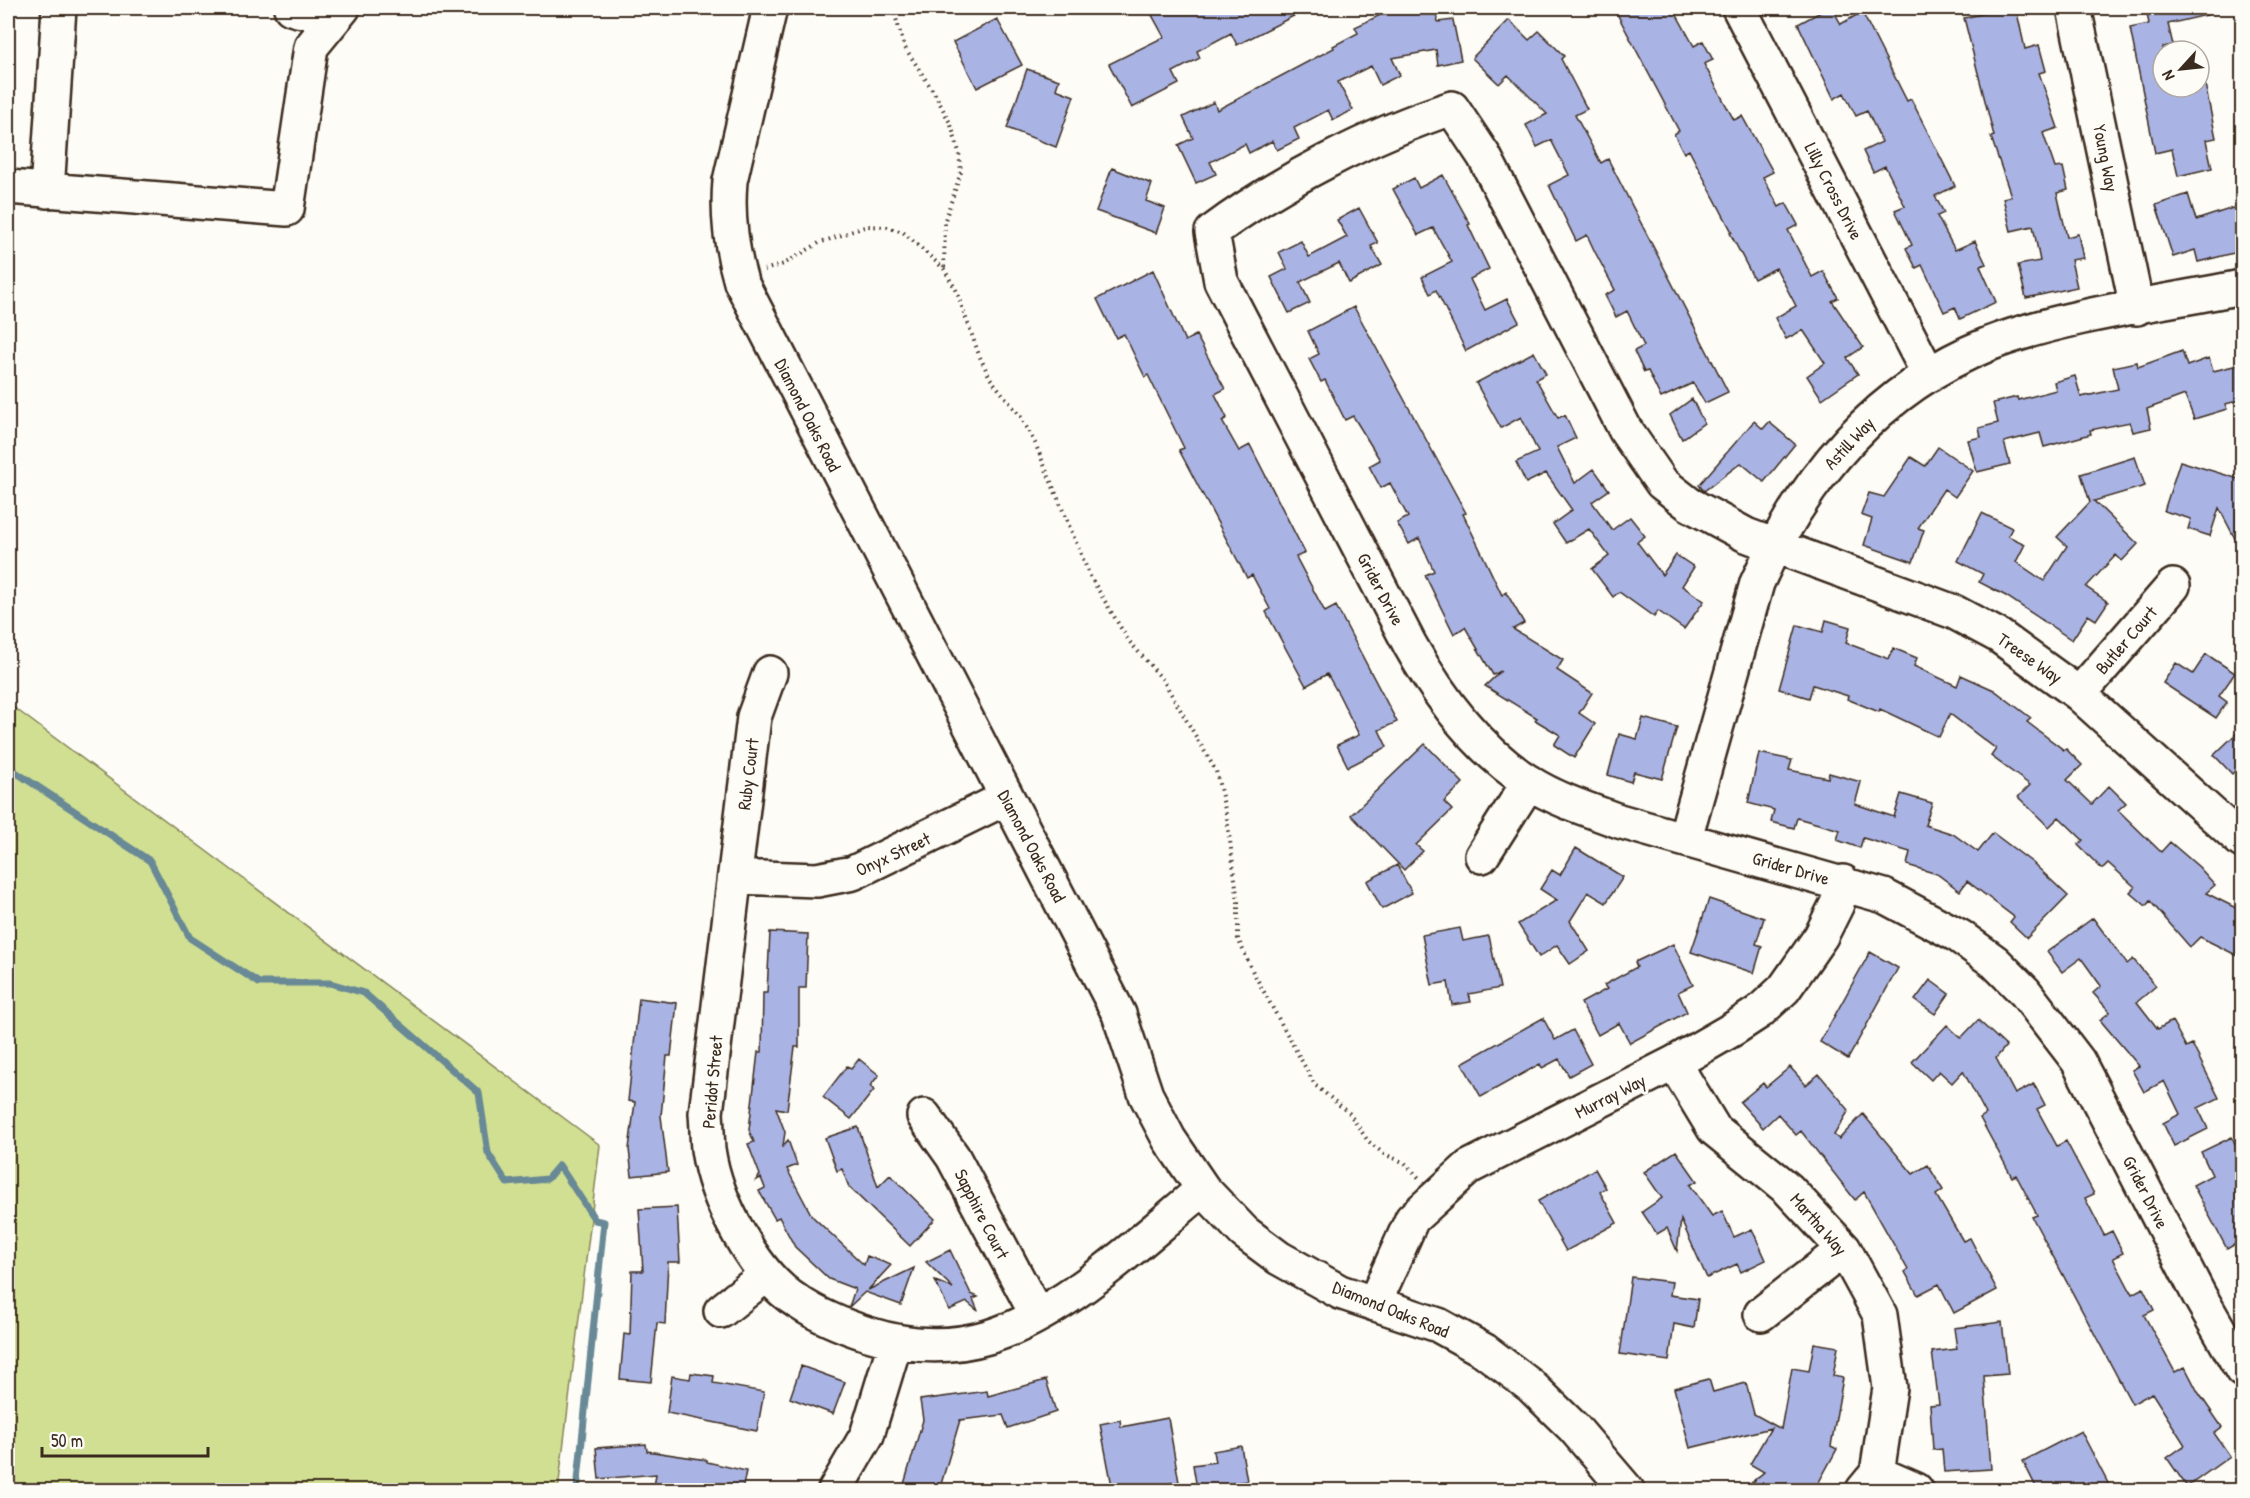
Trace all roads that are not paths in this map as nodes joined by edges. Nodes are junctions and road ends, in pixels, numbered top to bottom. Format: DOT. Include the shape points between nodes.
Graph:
graph roads {
  1 [pos="59,8"];
  2 [pos="290,8"];
  3 [pos="342,8"];
  4 [pos="770,8"];
  5 [pos="1739,8"];
  6 [pos="2074,8"];
  7 [pos="311,47"];
  8 [pos="8,187"];
  9 [pos="47,191"];
  10 [pos="2242,287"];
  11 [pos="2137,308"];
  12 [pos="1929,375"];
  13 [pos="1774,545"];
  14 [pos="2173,586"];
  15 [pos="770,673"];
  16 [pos="2079,694"];
  17 [pos="1530,782"];
  18 [pos="1006,798"];
  19 [pos="1685,838"];
  20 [pos="2242,841"];
  21 [pos="1482,856"];
  22 [pos="736,877"];
  23 [pos="1843,882"];
  24 [pos="1674,1063"];
  25 [pos="924,1116"];
  26 [pos="1203,1189"];
  27 [pos="1844,1249"];
  28 [pos="766,1275"];
  29 [pos="1374,1304"];
  30 [pos="721,1311"];
  31 [pos="1761,1314"];
  32 [pos="1036,1315"];
  33 [pos="895,1342"];
  34 [pos="2242,1370"];
  35 [pos="1870,1482"];
  36 [pos="834,1491"];
  37 [pos="1627,1491"];
  38 [pos="1916,1491"];
  1 -- 9 [label="street"];
  2 -- 3 [label="street" via="307,13"];
  2 -- 7 [label="street"];
  3 -- 7 [label="street"];
  4 -- 18 [label="street, Diamond Oaks Road" via="730,181 732,252 741,282"];
  5 -- 12 [label="street, Lilly Cross Drive"];
  6 -- 11 [label="street, Young Way"];
  7 -- 9 [label="street" via="287,209"];
  8 -- 9 [label="street"];
  10 -- 11 [label="street, Astill Way"];
  11 -- 12 [label="street, Astill Way" via="2020,334 1969,353"];
  12 -- 13 [label="street, Astill Way" via="1898,396 1838,452 1807,490"];
  13 -- 16 [label="street, Treese Way" via="1954,612 1999,636"];
  13 -- 17 [label="street, Grider Drive" via="1726,526 1689,504 1662,483 1645,461 1484,156 1452,108 1402,124 1251,203 1212,232 1221,281 1431,681 1492,752"];
  13 -- 19 [label="street, Astill Way" via="1757,583"];
  14 -- 16 [label="street, Butler Court"];
  15 -- 22 [label="street, Ruby Court" via="754,717"];
  16 -- 20 [label="street, Treese Way"];
  17 -- 19 [label="street, Grider Drive" via="1576,806"];
  17 -- 21 [label="street"];
  18 -- 22 [label="street, Onyx Street" via="853,873 818,880"];
  18 -- 26 [label="street, Diamond Oaks Road" via="1119,1014 1146,1095 1169,1139"];
  19 -- 23 [label="street, Grider Drive"];
  22 -- 28 [label="street, Peridot Street" via="706,1113 708,1150 719,1189 739,1232"];
  23 -- 24 [label="street, Murray Way" via="1821,936 1784,989 1759,1012"];
  23 -- 34 [label="street, Grider Drive" via="1884,896 1959,936 1995,962 2054,1026 2078,1061"];
  24 -- 27 [label="street, Martha Way" via="1714,1129 1788,1189"];
  24 -- 29 [label="street, Murray Way" via="1469,1167 1412,1219"];
  25 -- 32 [label="street, Sapphire Court" via="953,1157"];
  26 -- 29 [label="street, Diamond Oaks Road" via="1244,1232 1279,1258 1340,1292"];
  26 -- 32 [label="street, Peridot Street" via="1077,1292"];
  27 -- 31 [label="street"];
  27 -- 35 [label="street, Martha Way" via="1880,1315 1890,1388"];
  28 -- 30 [label="street"];
  28 -- 33 [label="street, Peridot Street" via="796,1301 842,1325"];
  29 -- 37 [label="street, Diamond Oaks Road" via="1438,1325 1485,1351 1531,1386 1574,1428"];
  32 -- 33 [label="street, Peridot Street" via="987,1338 940,1344"];
  33 -- 36 [label="street" via="867,1435"];
  35 -- 38 [label="street"];
}
